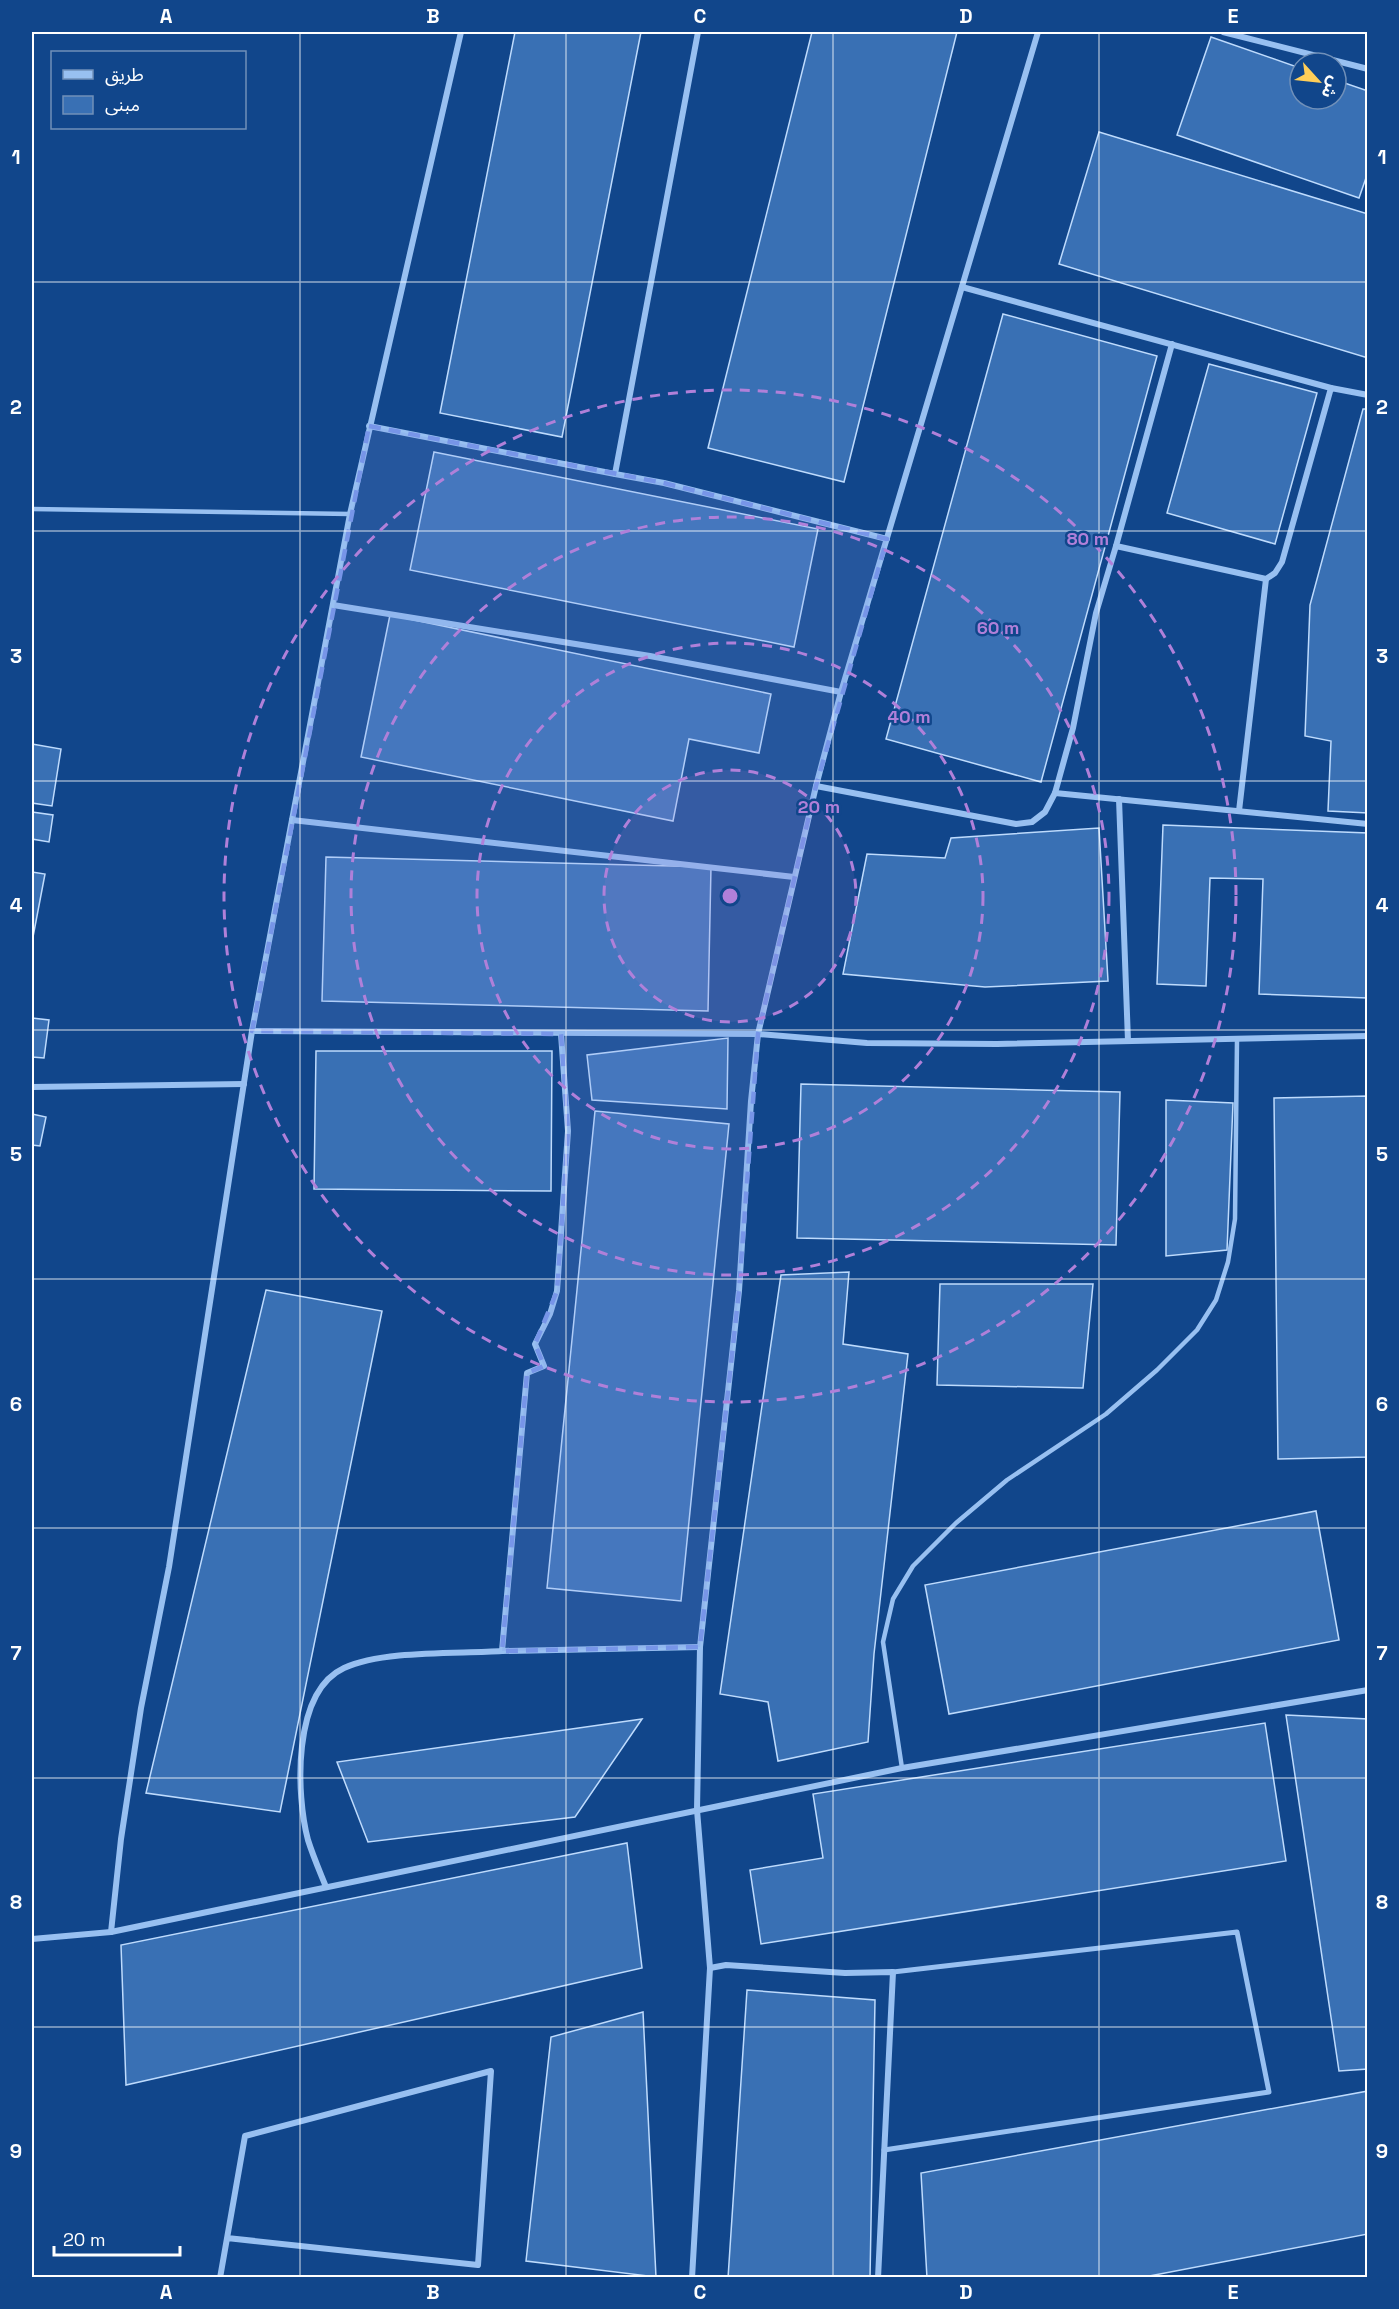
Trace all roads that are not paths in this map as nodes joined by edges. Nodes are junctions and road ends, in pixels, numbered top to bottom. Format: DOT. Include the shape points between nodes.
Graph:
graph roads {
  1 [pos="461,32"];
  2 [pos="698,32"];
  3 [pos="1038,32"];
  4 [pos="1223,32"];
  5 [pos="1368,69"];
  6 [pos="962,286"];
  7 [pos="1172,344"];
  8 [pos="1331,388"];
  9 [pos="1368,395"];
  10 [pos="369,426"];
  11 [pos="615,474"];
  12 [pos="32,509"];
  13 [pos="350,514"];
  14 [pos="887,539"];
  15 [pos="1116,546"];
  16 [pos="1266,579"];
  17 [pos="333,605"];
  18 [pos="841,692"];
  19 [pos="816,786"];
  20 [pos="1055,793"];
  21 [pos="1119,799"];
  22 [pos="1239,811"];
  23 [pos="292,820"];
  24 [pos="1368,824"];
  25 [pos="794,877"];
  26 [pos="252,1031"];
  27 [pos="561,1034"];
  28 [pos="758,1034"];
  29 [pos="1368,1036"];
  30 [pos="1237,1040"];
  31 [pos="1128,1041"];
  32 [pos="244,1084"];
  33 [pos="32,1087"];
  34 [pos="700,1647"];
  35 [pos="502,1651"];
  36 [pos="1368,1690"];
  37 [pos="902,1768"];
  38 [pos="697,1810"];
  39 [pos="326,1887"];
  40 [pos="111,1932"];
  41 [pos="32,1939"];
  42 [pos="710,1968"];
  43 [pos="894,1972"];
  44 [pos="884,2150"];
  45 [pos="227,2238"];
  46 [pos="220,2277"];
  47 [pos="692,2277"];
  48 [pos="878,2277"];
  1 -- 10 [label="street"];
  2 -- 11 [label="street"];
  3 -- 6 [label="street"];
  4 -- 5 [label="street"];
  6 -- 7 [label="street"];
  6 -- 14 [label="street"];
  7 -- 8 [label="street"];
  7 -- 15 [label="street"];
  8 -- 9 [label="street"];
  8 -- 16 [label="street" via="1282,562"];
  10 -- 11 [label="street"];
  10 -- 13 [label="street"];
  11 -- 14 [label="street"];
  12 -- 13 [label="lane"];
  13 -- 17 [label="street"];
  14 -- 18 [label="street"];
  15 -- 16 [label="street"];
  15 -- 20 [label="street" via="1096,613 1073,728"];
  16 -- 22 [label="street"];
  17 -- 18 [label="street" via="650,656"];
  17 -- 23 [label="street"];
  18 -- 19 [label="street"];
  19 -- 20 [label="street" via="1016,825 1032,822 1045,812"];
  19 -- 25 [label="street"];
  20 -- 21 [label="street"];
  21 -- 22 [label="street"];
  21 -- 31 [label="street"];
  22 -- 24 [label="street"];
  23 -- 25 [label="street"];
  23 -- 26 [label="street"];
  25 -- 28 [label="street"];
  26 -- 27 [label="street"];
  26 -- 32 [label="street"];
  27 -- 28 [label="street"];
  27 -- 35 [label="street" via="568,1131 557,1291 534,1344 544,1366 527,1373"];
  28 -- 31 [label="street" via="867,1043"];
  28 -- 34 [label="street" via="739,1291"];
  29 -- 30 [label="street"];
  30 -- 31 [label="street"];
  30 -- 37 [label="lane" via="1235,1219 1228,1262 1216,1300 1197,1330 1157,1370 1106,1414 1007,1480 913,1566 893,1599 883,1642"];
  32 -- 33 [label="street"];
  32 -- 40 [label="street" via="169,1567 139,1719"];
  34 -- 35 [label="street"];
  34 -- 38 [label="street"];
  35 -- 39 [label="street" via="379,1659 342,1669 320,1690 304,1726 300,1759 308,1839"];
  36 -- 37 [label="street"];
  37 -- 38 [label="street"];
  38 -- 39 [label="street"];
  38 -- 42 [label="street"];
  39 -- 40 [label="street"];
  40 -- 41 [label="street"];
  42 -- 43 [label="street" via="726,1965 845,1973"];
  42 -- 47 [label="street"];
  43 -- 44 [label="street"];
  43 -- 44 [label="street" via="1237,1932 1269,2092"];
  44 -- 48 [label="street"];
  45 -- 45 [label="street" via="245,2136 491,2071 478,2265"];
  45 -- 46 [label="street"];
}
